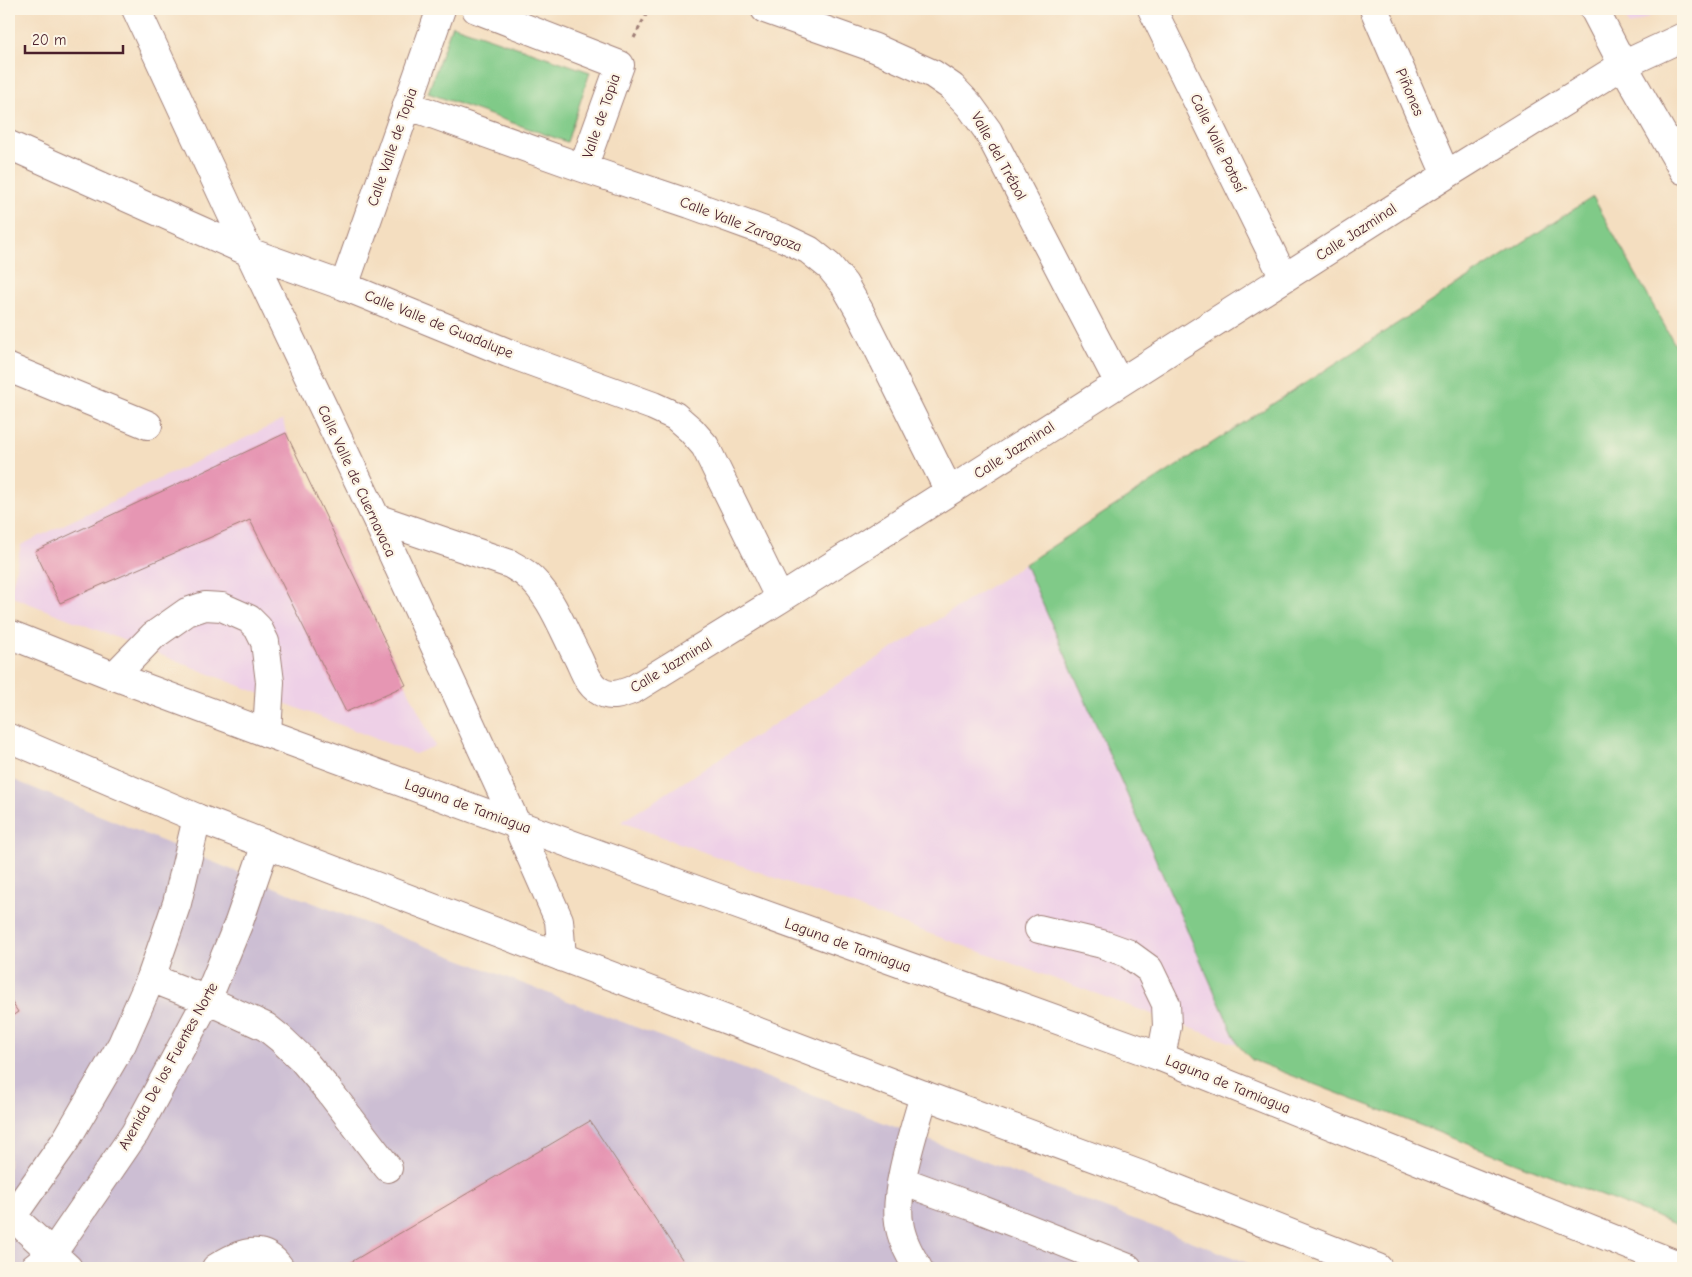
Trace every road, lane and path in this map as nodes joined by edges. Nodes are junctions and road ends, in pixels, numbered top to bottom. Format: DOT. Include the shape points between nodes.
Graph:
graph roads {
  1 [pos="136,9"];
  2 [pos="441,9"];
  3 [pos="476,9"];
  4 [pos="765,9"];
  5 [pos="1152,9"];
  6 [pos="1374,9"];
  7 [pos="1594,9"];
  8 [pos="804,16"];
  9 [pos="1683,37"];
  10 [pos="1623,66"];
  11 [pos="407,104"];
  12 [pos="9,145"];
  13 [pos="583,168"];
  14 [pos="1683,170"];
  15 [pos="1446,175"];
  16 [pos="249,252"];
  17 [pos="1284,278"];
  18 [pos="344,286"];
  19 [pos="9,368"];
  20 [pos="1119,383"];
  21 [pos="148,425"];
  22 [pos="949,491"];
  23 [pos="376,518"];
  24 [pos="780,599"];
  25 [pos="9,634"];
  26 [pos="114,676"];
  27 [pos="267,734"];
  28 [pos="9,738"];
  29 [pos="198,818"];
  30 [pos="516,823"];
  31 [pos="266,844"];
  32 [pos="1039,929"];
  33 [pos="562,958"];
  34 [pos="151,978"];
  35 [pos="207,1000"];
  36 [pos="1161,1057"];
  37 [pos="924,1094"];
  38 [pos="388,1168"];
  39 [pos="902,1181"];
  40 [pos="11,1219"];
  41 [pos="51,1263"];
  42 [pos="1683,1266"];
  43 [pos="216,1268"];
  44 [pos="280,1268"];
  45 [pos="918,1268"];
  46 [pos="1128,1268"];
  47 [pos="1378,1268"];
  1 -- 16 [label="street, Calle Valle de Cuernavaca"];
  2 -- 11 [label="street, Calle Valle de Topia"];
  3 -- 13 [label="street, Valle de Topia" via="620,64"];
  4 -- 8 [label="street, Valle del Trébol"];
  5 -- 17 [label="street, Calle Valle Potosí"];
  6 -- 15 [label="street, Piñones"];
  7 -- 10 [label="street"];
  8 -- 20 [label="street, Valle del Trébol" via="933,74 952,87 970,106 988,131"];
  9 -- 10 [label="street, Calle Jazminal"];
  10 -- 14 [label="street"];
  10 -- 15 [label="street, Calle Jazminal"];
  11 -- 13 [label="street, Calle Valle Zaragoza"];
  11 -- 18 [label="street, Calle Valle de Topia"];
  12 -- 16 [label="street, Calle Valle de Guadalupe"];
  13 -- 22 [label="street, Calle Valle Zaragoza" via="784,238 809,250 829,266 859,310"];
  15 -- 17 [label="street, Calle Jazminal"];
  16 -- 18 [label="street, Calle Valle de Guadalupe"];
  16 -- 23 [label="street, Calle Valle de Cuernavaca"];
  17 -- 20 [label="street, Calle Jazminal"];
  18 -- 24 [label="street, Calle Valle de Guadalupe" via="675,416 705,446"];
  19 -- 21 [label="street"];
  20 -- 22 [label="street, Calle Jazminal"];
  22 -- 24 [label="street, Calle Jazminal"];
  23 -- 24 [label="street, Calle Jazminal" via="510,564 527,574 549,601 585,674 596,690 607,695 620,695 634,689"];
  23 -- 30 [label="street, Calle Valle de Cuernavaca"];
  25 -- 26 [label="street, Laguna de Tamiagua"];
  26 -- 27 [label="street, Laguna de Tamiagua"];
  26 -- 27 [label="street" via="152,636 187,612 205,606 222,608 249,619 265,642 270,682"];
  27 -- 30 [label="street, Laguna de Tamiagua"];
  28 -- 29 [label="street"];
  29 -- 31 [label="street"];
  29 -- 34 [label="street" via="177,904"];
  30 -- 33 [label="street, Calle Valle de Cuernavaca" via="560,920"];
  30 -- 36 [label="street, Laguna de Tamiagua"];
  31 -- 33 [label="street"];
  31 -- 35 [label="street, Avenida De los Fuentes Norte"];
  32 -- 36 [label="street" via="1126,952 1149,969 1166,1004 1167,1026"];
  33 -- 37 [label="street"];
  34 -- 35 [label="street"];
  34 -- 40 [label="street" via="122,1044 66,1140"];
  35 -- 38 [label="street" via="266,1027 281,1039 329,1091"];
  35 -- 41 [label="street, Avenida De los Fuentes Norte" via="135,1133"];
  36 -- 42 [label="street, Laguna de Tamiagua"];
  37 -- 39 [label="street"];
  37 -- 47 [label="street"];
  39 -- 45 [label="street" via="898,1220 901,1235"];
  39 -- 46 [label="street"];
  40 -- 41 [label="street"];
  43 -- 44 [label="street" via="231,1258 255,1252 267,1256"];
}
